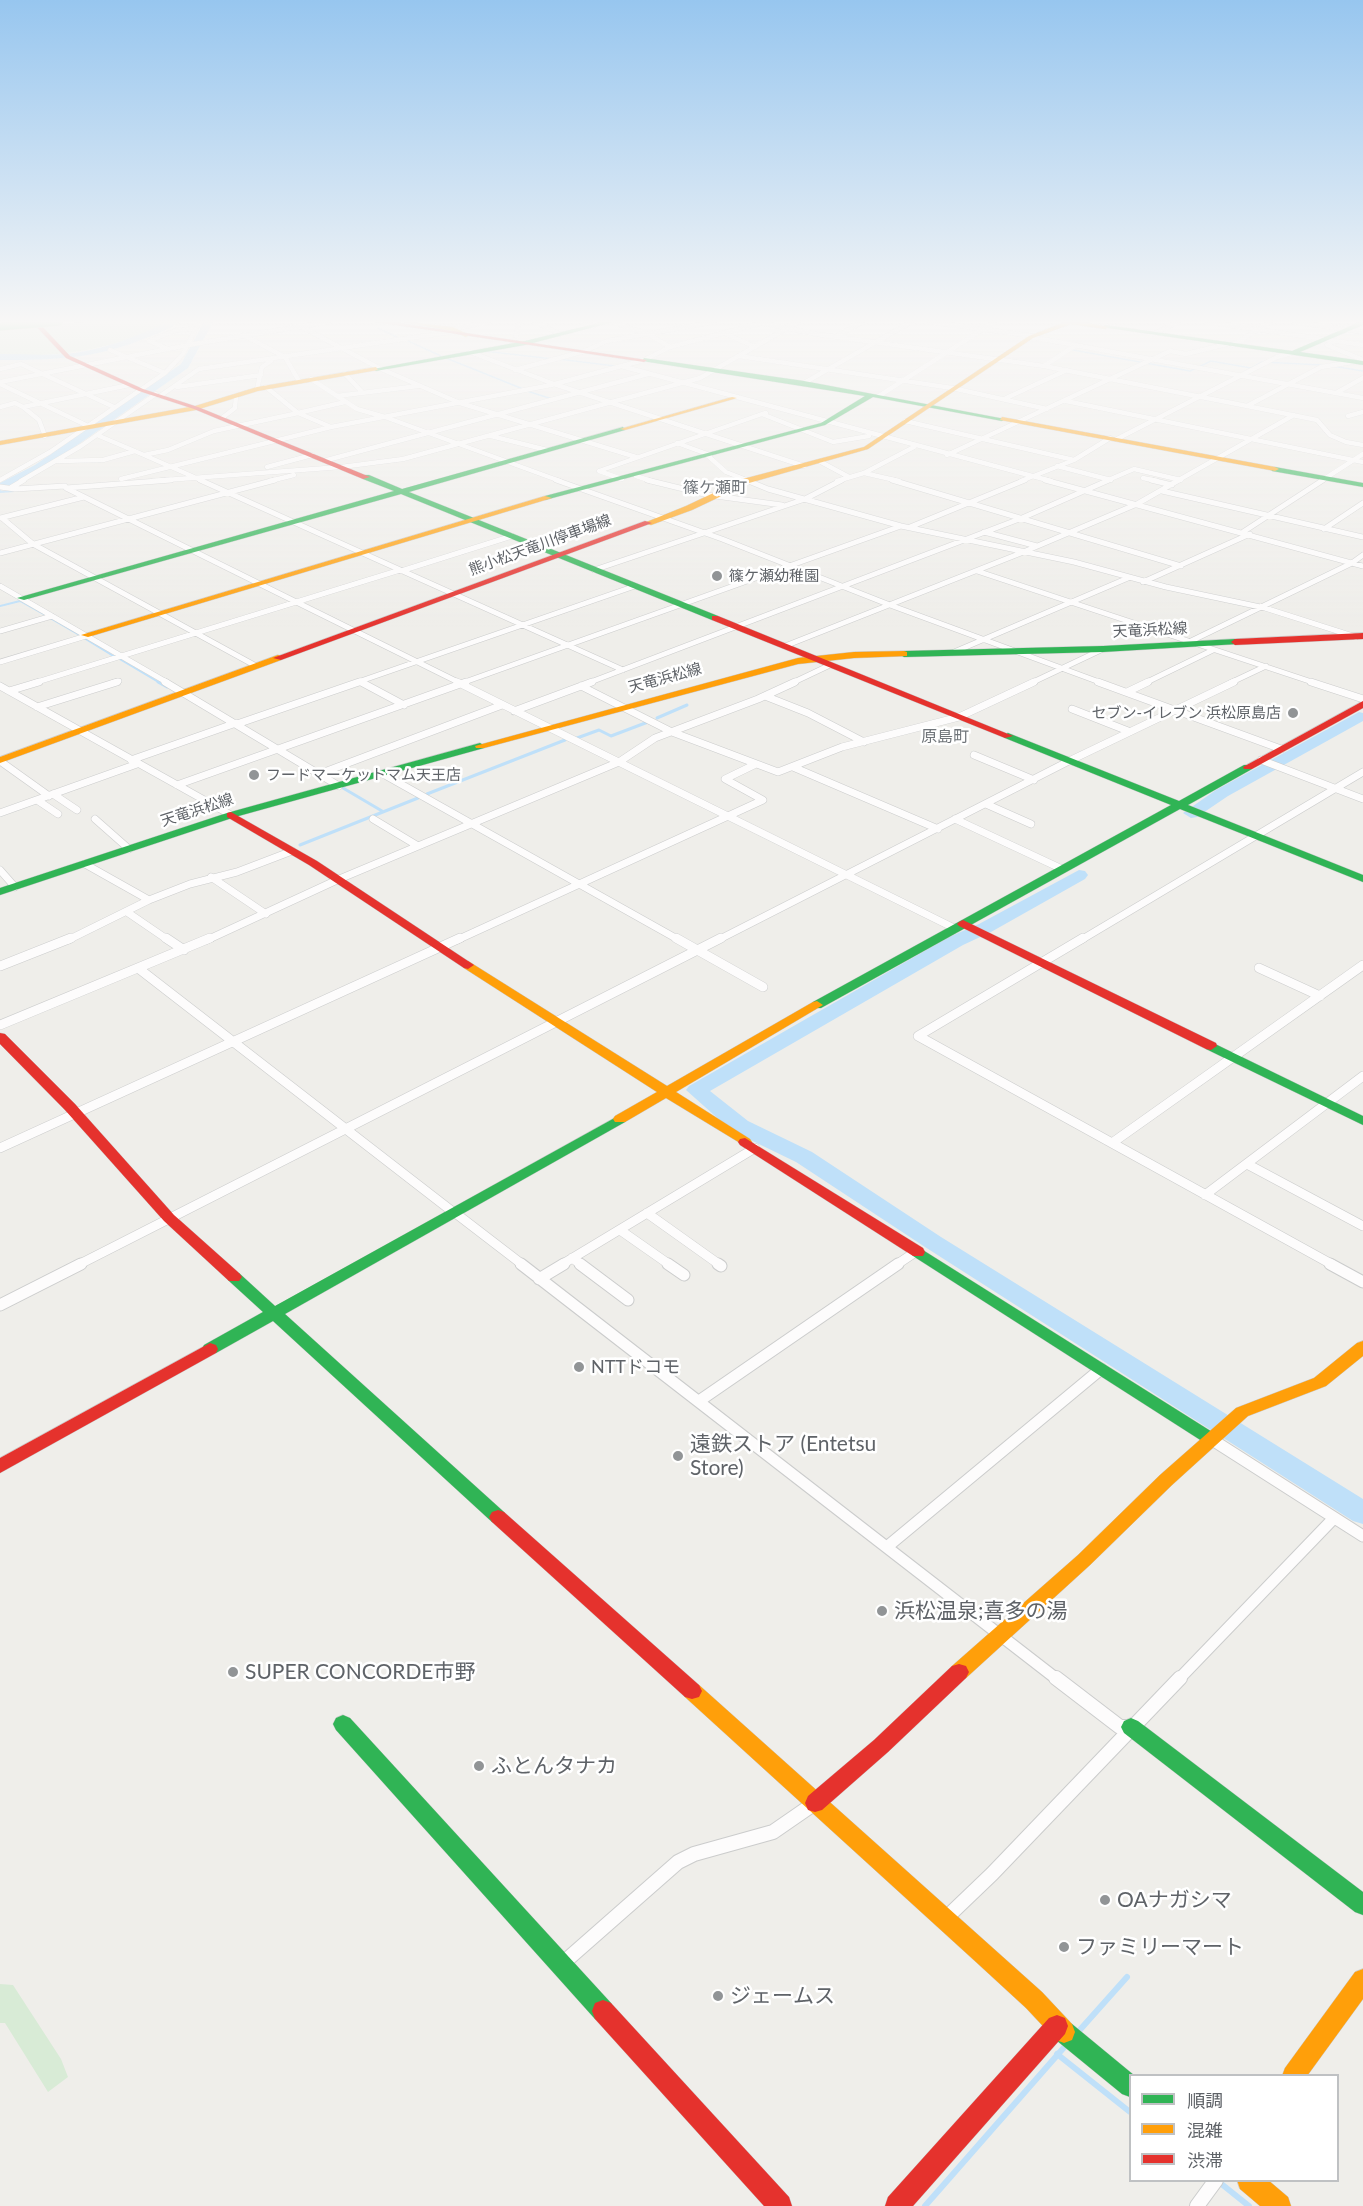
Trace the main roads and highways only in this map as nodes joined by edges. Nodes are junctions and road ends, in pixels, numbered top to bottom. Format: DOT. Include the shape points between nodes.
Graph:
graph roads {
  1 [pos="105,425"];
  2 [pos="237,425"];
  3 [pos="636,425"];
  4 [pos="816,425"];
  5 [pos="898,425"];
  6 [pos="1035,425"];
  7 [pos="0,443"];
  8 [pos="1363,485"];
  9 [pos="400,491"];
  10 [pos="471,520"];
  11 [pos="559,555"];
  12 [pos="21,598"];
  13 [pos="85,635"];
  14 [pos="1360,637"];
  15 [pos="814,658"];
  16 [pos="1363,704"];
  17 [pos="0,761"];
  18 [pos="1189,809"];
  19 [pos="231,815"];
  20 [pos="1363,879"];
  21 [pos="0,892"];
  22 [pos="969,929"];
  23 [pos="0,1037"];
  24 [pos="668,1092"];
  25 [pos="1363,1121"];
  26 [pos="274,1314"];
  27 [pos="1363,1347"];
  28 [pos="1211,1439"];
  29 [pos="0,1466"];
  30 [pos="342,1724"];
  31 [pos="1131,1727"];
  32 [pos="815,1803"];
  33 [pos="1363,1905"];
  34 [pos="1363,1980"];
  35 [pos="1034,2000"];
  36 [pos="1057,2026"];
  37 [pos="1040,2043"];
  38 [pos="1294,2074"];
  39 [pos="1129,2084"];
  40 [pos="1249,2182"];
  41 [pos="780,2206"];
  42 [pos="897,2206"];
  43 [pos="1279,2206"];
  1 -- 7 [label="main road"];
  2 -- 9 [label="main road" via="312,455 322,464 341,466"];
  3 -- 9 [label="main road"];
  4 -- 10 [label="main road"];
  5 -- 11 [label="main road, 熊小松天竜川停車場線" via="860,451 746,481"];
  6 -- 8 [label="main road"];
  9 -- 10 [label="main road"];
  9 -- 12 [label="main road"];
  10 -- 11 [label="main road"];
  10 -- 13 [label="main road"];
  11 -- 15 [label="main road"];
  11 -- 17 [label="main road, 熊小松天竜川停車場線"];
  14 -- 15 [label="main road, 天竜浜松線"];
  15 -- 18 [label="main road"];
  15 -- 19 [label="main road, 天竜浜松線" via="743,674"];
  16 -- 18 [label="main road" via="1261,760"];
  18 -- 20 [label="main road"];
  18 -- 22 [label="main road" via="1062,869"];
  19 -- 21 [label="main road, 天竜浜松線"];
  19 -- 24 [label="main road"];
  22 -- 24 [label="main road" via="804,1012"];
  22 -- 25 [label="main road"];
  23 -- 26 [label="main road" via="169,1218"];
  24 -- 26 [label="main road" via="457,1215"];
  24 -- 28 [label="main road"];
  26 -- 29 [label="main road"];
  26 -- 32 [label="main road"];
  27 -- 28 [label="main road" via="1320,1382 1242,1412"];
  28 -- 32 [label="main road" via="882,1746"];
  30 -- 41 [label="main road"];
  31 -- 33 [label="main road"];
  32 -- 35 [label="main road"];
  34 -- 38 [label="main road"];
  35 -- 36 [label="main road"];
  35 -- 37 [label="main road" via="1044,2020"];
  36 -- 37 [label="main road"];
  36 -- 39 [label="main road"];
  37 -- 42 [label="main road"];
  40 -- 43 [label="main road"];
}
